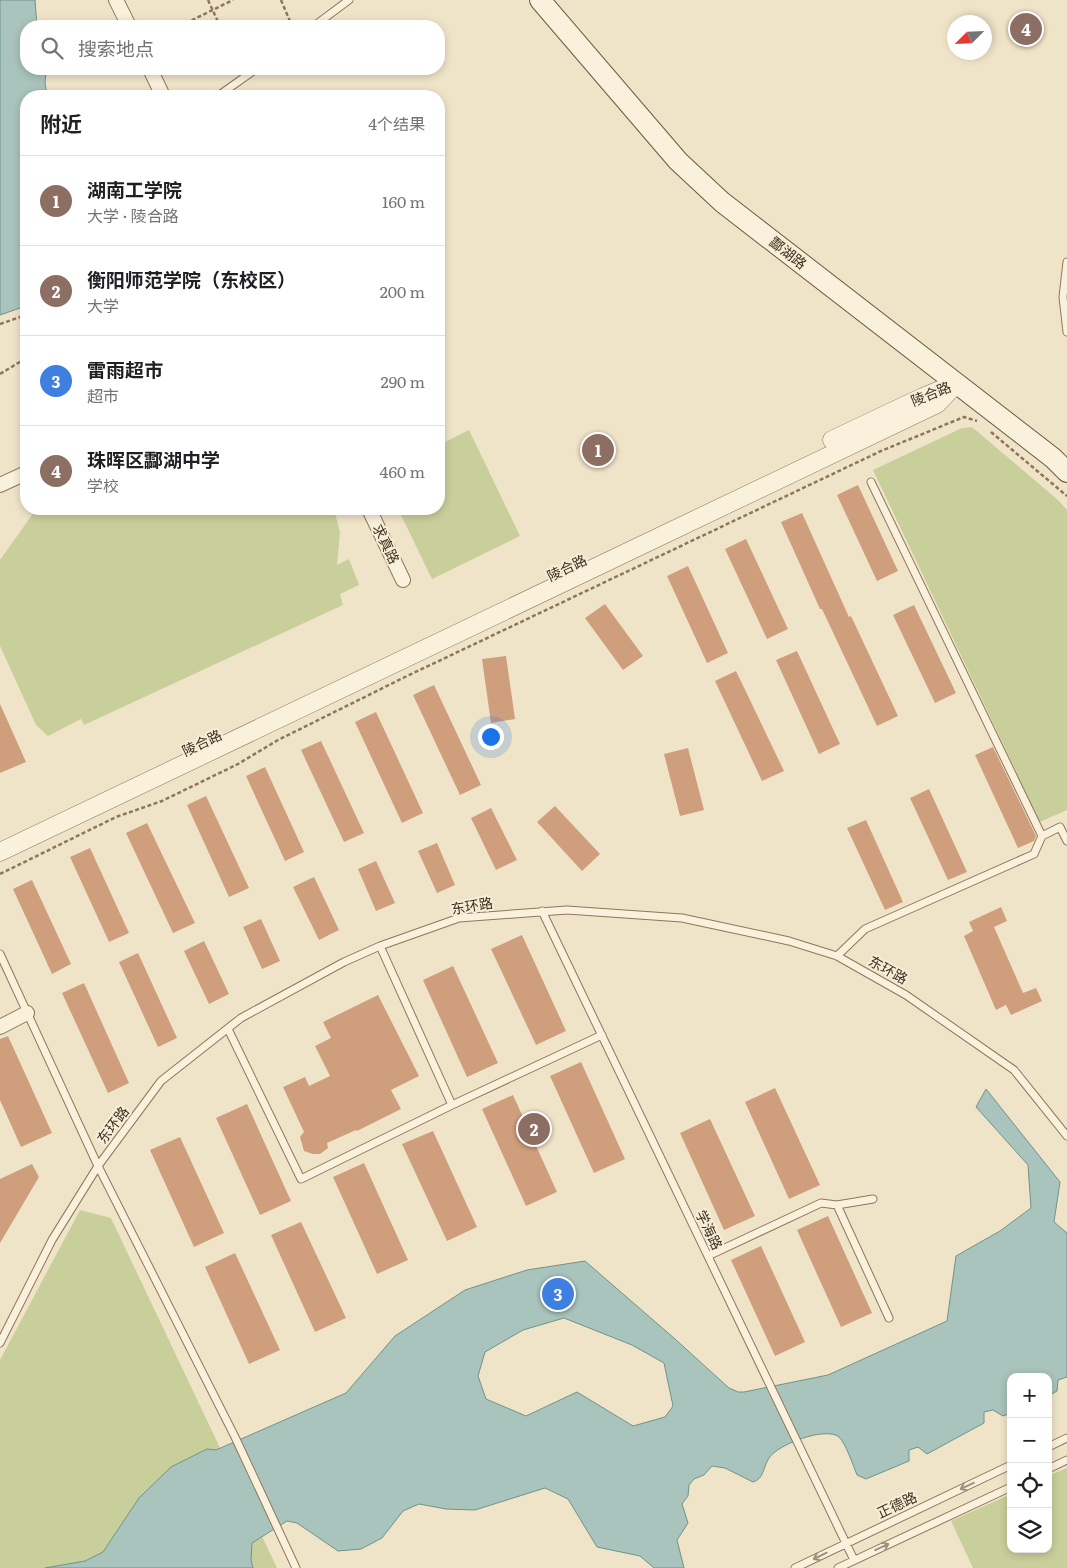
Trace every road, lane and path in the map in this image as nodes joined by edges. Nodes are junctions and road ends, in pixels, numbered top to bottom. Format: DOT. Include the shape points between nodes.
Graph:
graph roads {
  1 [pos="116,0"];
  2 [pos="208,0"];
  3 [pos="233,0"];
  4 [pos="281,0"];
  5 [pos="349,0"];
  6 [pos="540,0"];
  7 [pos="212,10"];
  8 [pos="126,20"];
  9 [pos="192,20"];
  10 [pos="217,20"];
  11 [pos="289,20"];
  12 [pos="322,20"];
  13 [pos="153,75"];
  14 [pos="248,75"];
  15 [pos="160,90"];
  16 [pos="226,90"];
  17 [pos="1067,262"];
  18 [pos="20,317"];
  19 [pos="0,324"];
  20 [pos="1067,332"];
  21 [pos="20,362"];
  22 [pos="0,374"];
  23 [pos="957,383"];
  24 [pos="983,426"];
  25 [pos="990,432"];
  26 [pos="1067,472"];
  27 [pos="20,476"];
  28 [pos="871,482"];
  29 [pos="0,485"];
  30 [pos="1067,496"];
  31 [pos="372,515"];
  32 [pos="403,580"];
  33 [pos="1042,836"];
  34 [pos="0,840"];
  35 [pos="1067,842"];
  36 [pos="0,852"];
  37 [pos="0,874"];
  38 [pos="542,911"];
  39 [pos="380,946"];
  40 [pos="0,954"];
  41 [pos="836,956"];
  42 [pos="27,1013"];
  43 [pos="0,1027"];
  44 [pos="228,1029"];
  45 [pos="602,1035"];
  46 [pos="452,1105"];
  47 [pos="1067,1136"];
  48 [pos="98,1166"];
  49 [pos="873,1199"];
  50 [pos="837,1204"];
  51 [pos="708,1256"];
  52 [pos="889,1318"];
  53 [pos="0,1343"];
  54 [pos="1067,1438"];
  55 [pos="1052,1445"];
  56 [pos="1067,1460"];
  57 [pos="1007,1467"];
  58 [pos="1052,1467"];
  59 [pos="1007,1489"];
  60 [pos="845,1543"];
  61 [pos="854,1560"];
  62 [pos="296,1568"];
  63 [pos="795,1568"];
  64 [pos="838,1568"];
  1 -- 8 [label="street"];
  2 -- 7 [label="path"];
  3 -- 7 [label="path"];
  4 -- 11 [label="path"];
  5 -- 12 [label="lane"];
  6 -- 23 [label="main road, 酃湖路" via="678,162 722,202"];
  7 -- 9 [label="path"];
  7 -- 10 [label="path"];
  13 -- 15 [label="street"];
  14 -- 16 [label="lane"];
  17 -- 20 [label="lane" via="1063,297"];
  18 -- 19 [label="path"];
  21 -- 22 [label="path"];
  23 -- 26 [label="main road, 酃湖路"];
  23 -- 34 [label="street, 陵合路"];
  23 -- 36 [label="street, 陵合路" via="937,404"];
  24 -- 37 [label="path" via="964,417 882,451 405,677 162,801 116,817"];
  25 -- 30 [label="path"];
  27 -- 29 [label="street"];
  28 -- 33 [label="lane"];
  31 -- 32 [label="street, 求真路"];
  33 -- 35 [label="lane" via="1060,827"];
  33 -- 41 [label="lane" via="1034,854 865,929"];
  38 -- 39 [label="lane, 东环路" via="459,918"];
  38 -- 41 [label="lane, 东环路" via="682,918 789,940"];
  38 -- 45 [label="lane, 学海路"];
  39 -- 44 [label="lane, 东环路" via="241,1018"];
  39 -- 46 [label="lane"];
  40 -- 42 [label="lane"];
  41 -- 47 [label="lane, 东环路" via="906,995 1014,1070"];
  42 -- 43 [label="street"];
  42 -- 48 [label="lane"];
  44 -- 46 [label="lane" via="301,1179"];
  44 -- 48 [label="lane, 东环路" via="161,1081"];
  45 -- 46 [label="lane"];
  45 -- 51 [label="lane, 学海路"];
  48 -- 53 [label="lane, 东环路" via="52,1240"];
  48 -- 62 [label="lane" via="235,1437"];
  49 -- 50 [label="lane"];
  50 -- 51 [label="lane" via="821,1203"];
  50 -- 52 [label="lane"];
  51 -- 60 [label="lane, 学海路"];
  54 -- 55 [label="lane"];
  56 -- 58 [label="lane"];
  57 -- 60 [label="lane, 正德路, one-way"];
  61 -- 59 [label="lane, one-way"];
  60 -- 61 [label="lane, 学海路"];
  60 -- 63 [label="lane, 正德路, one-way"];
  61 -- 64 [label="lane"];
}
